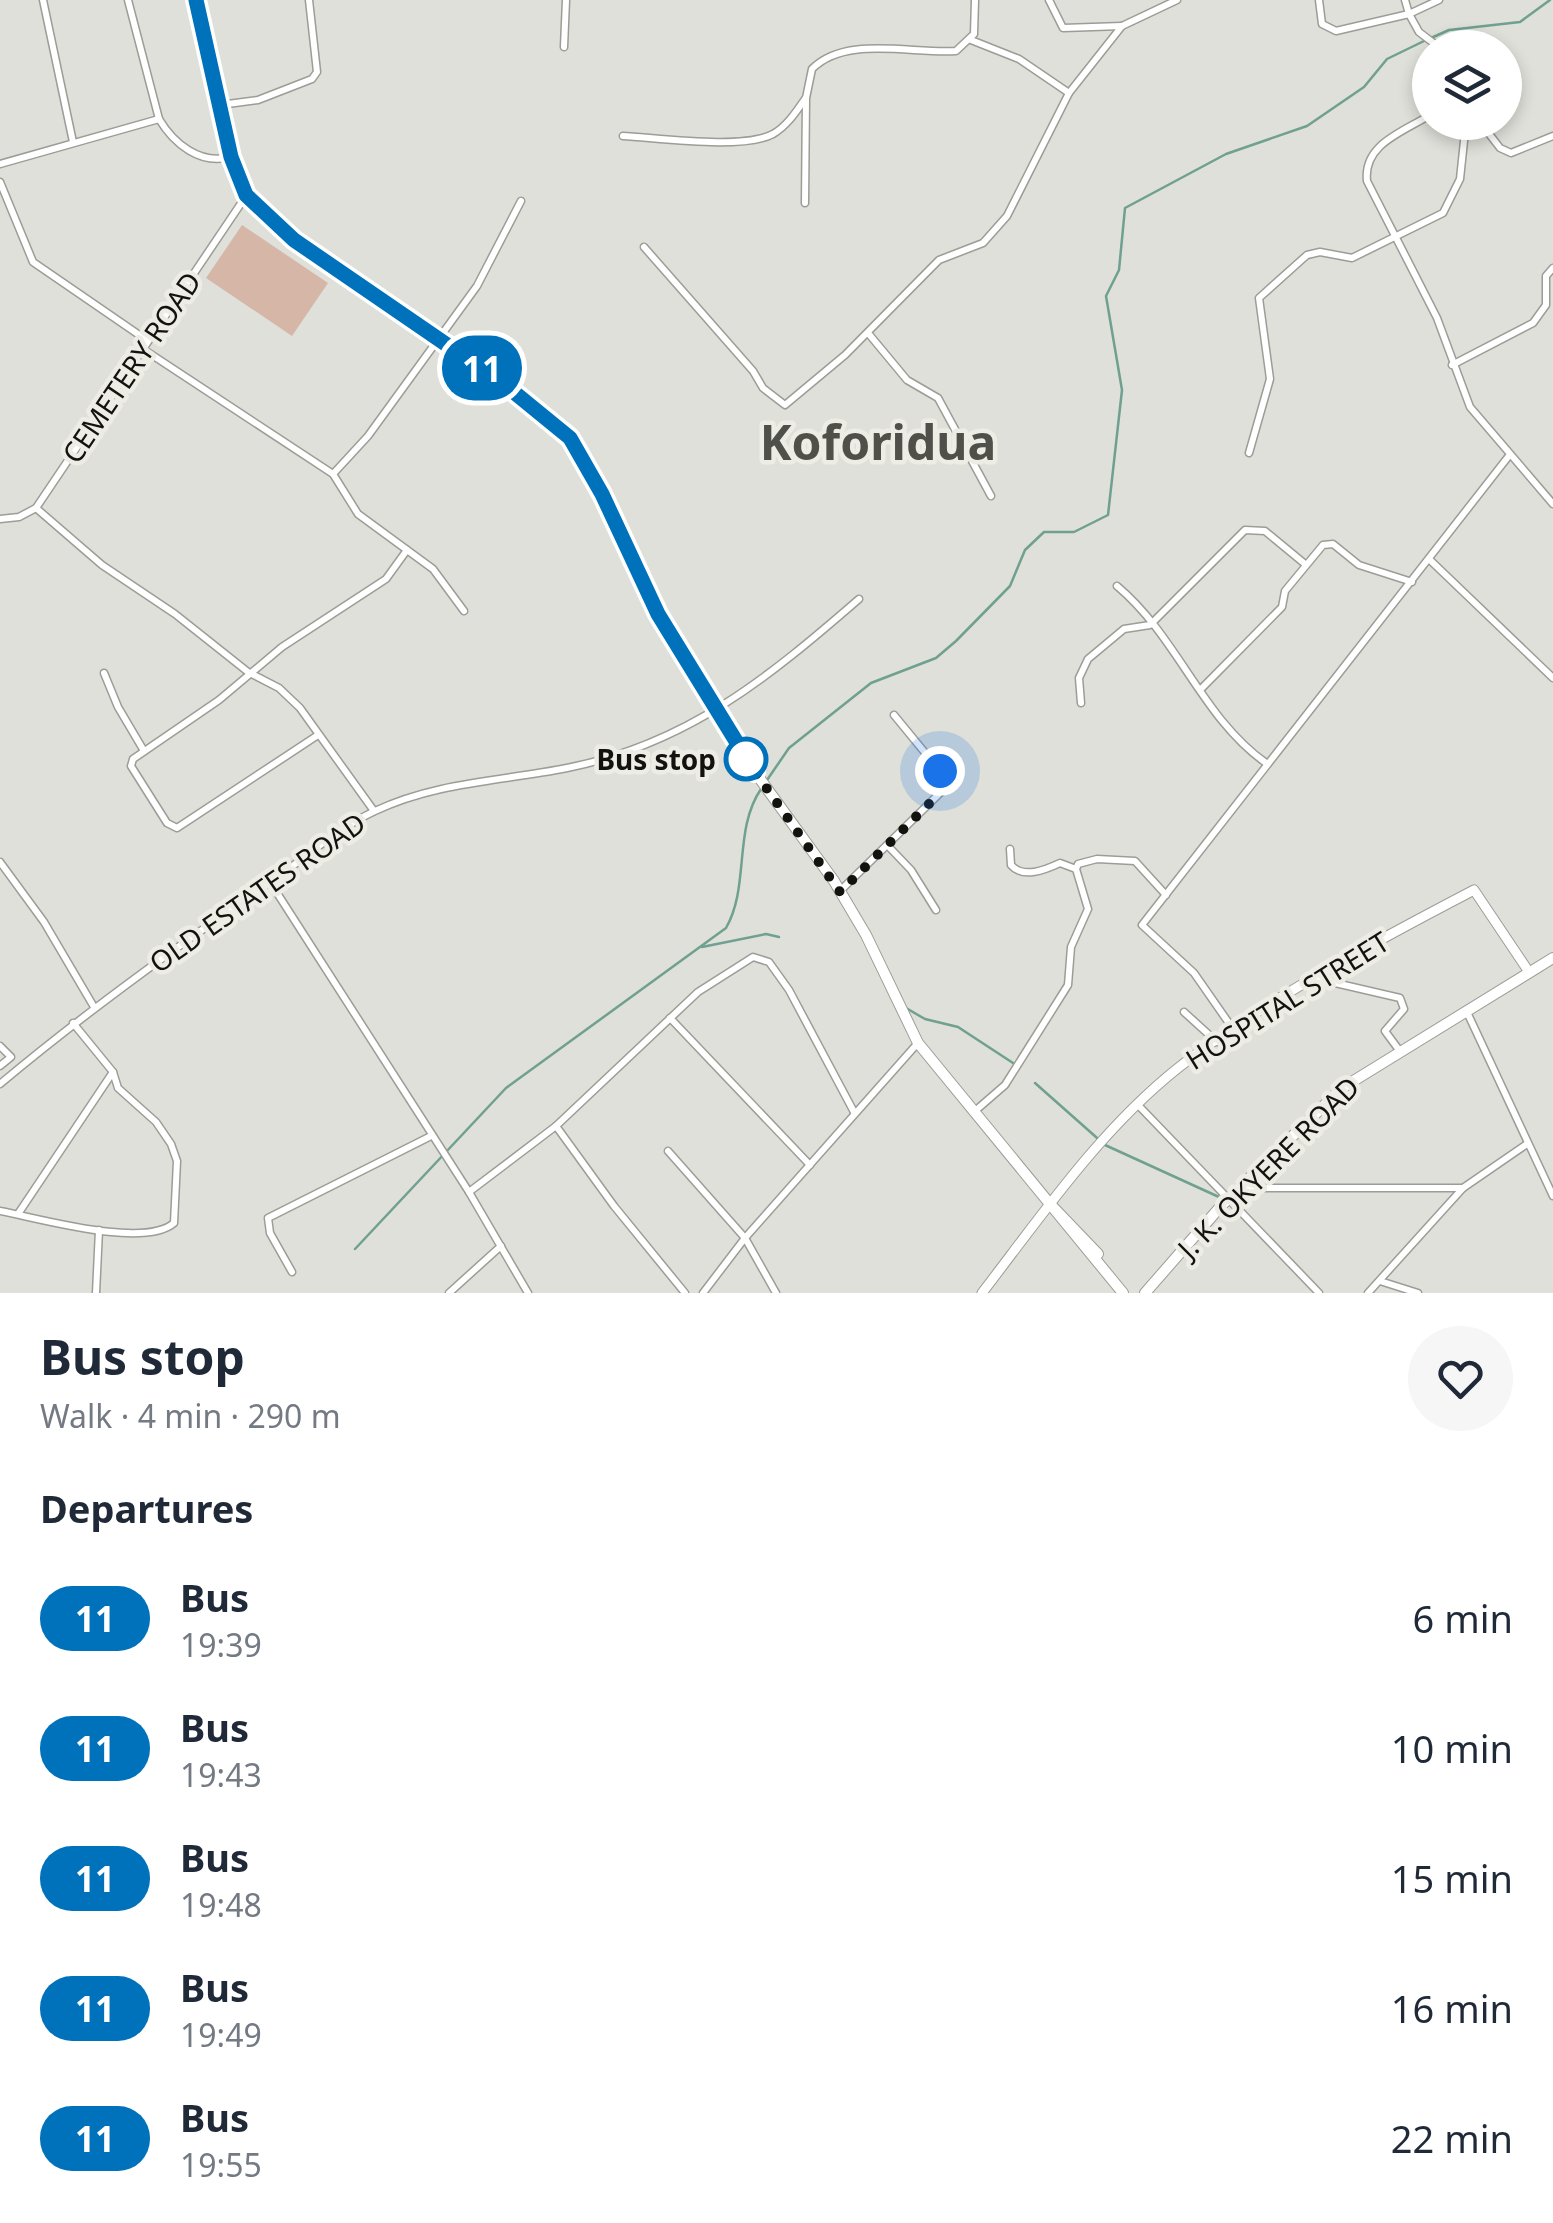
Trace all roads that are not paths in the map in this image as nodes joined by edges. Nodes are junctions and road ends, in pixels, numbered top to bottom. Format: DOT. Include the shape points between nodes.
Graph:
graph roads {
  1 [pos="43,0"];
  2 [pos="128,0"];
  3 [pos="196,0"];
  4 [pos="309,0"];
  5 [pos="566,0"];
  6 [pos="975,0"];
  7 [pos="1049,0"];
  8 [pos="1176,0"];
  9 [pos="1319,0"];
  10 [pos="1405,0"];
  11 [pos="1438,0"];
  12 [pos="1408,14"];
  13 [pos="1122,26"];
  14 [pos="1418,30"];
  15 [pos="971,40"];
  16 [pos="564,47"];
  17 [pos="1069,93"];
  18 [pos="806,98"];
  19 [pos="220,105"];
  20 [pos="159,119"];
  21 [pos="1412,126"];
  22 [pos="623,136"];
  23 [pos="1553,136"];
  24 [pos="1464,140"];
  25 [pos="1494,140"];
  26 [pos="73,142"];
  27 [pos="231,157"];
  28 [pos="0,164"];
  29 [pos="0,182"];
  30 [pos="246,195"];
  31 [pos="522,201"];
  32 [pos="805,202"];
  33 [pos="1395,238"];
  34 [pos="644,247"];
  35 [pos="1553,268"];
  36 [pos="868,333"];
  37 [pos="436,337"];
  38 [pos="148,341"];
  39 [pos="144,350"];
  40 [pos="1452,366"];
  41 [pos="1249,453"];
  42 [pos="1508,456"];
  43 [pos="333,474"];
  44 [pos="1553,489"];
  45 [pos="991,496"];
  46 [pos="1550,500"];
  47 [pos="36,508"];
  48 [pos="0,519"];
  49 [pos="407,550"];
  50 [pos="1430,560"];
  51 [pos="1305,564"];
  52 [pos="1412,582"];
  53 [pos="1118,586"];
  54 [pos="859,599"];
  55 [pos="464,611"];
  56 [pos="1150,625"];
  57 [pos="104,672"];
  58 [pos="248,672"];
  59 [pos="1553,677"];
  60 [pos="1201,688"];
  61 [pos="1081,703"];
  62 [pos="716,710"];
  63 [pos="894,715"];
  64 [pos="318,734"];
  65 [pos="144,750"];
  66 [pos="1266,764"];
  67 [pos="374,811"];
  68 [pos="888,847"];
  69 [pos="1010,850"];
  70 [pos="0,862"];
  71 [pos="1076,869"];
  72 [pos="270,882"];
  73 [pos="840,892"];
  74 [pos="1166,896"];
  75 [pos="936,910"];
  76 [pos="1553,958"];
  77 [pos="1528,972"];
  78 [pos="1318,978"];
  79 [pos="94,1007"];
  80 [pos="1465,1009"];
  81 [pos="1184,1012"];
  82 [pos="670,1018"];
  83 [pos="73,1022"];
  84 [pos="1234,1030"];
  85 [pos="918,1042"];
  86 [pos="1217,1042"];
  87 [pos="0,1046"];
  88 [pos="1400,1050"];
  89 [pos="0,1066"];
  90 [pos="113,1072"];
  91 [pos="0,1084"];
  92 [pos="1138,1105"];
  93 [pos="975,1111"];
  94 [pos="854,1112"];
  95 [pos="556,1126"];
  96 [pos="431,1136"];
  97 [pos="1528,1144"];
  98 [pos="668,1151"];
  99 [pos="810,1165"];
  100 [pos="1240,1188"];
  101 [pos="1463,1188"];
  102 [pos="469,1192"];
  103 [pos="1553,1196"];
  104 [pos="1228,1200"];
  105 [pos="1050,1204"];
  106 [pos="0,1211"];
  107 [pos="18,1214"];
  108 [pos="99,1230"];
  109 [pos="745,1238"];
  110 [pos="501,1246"];
  111 [pos="292,1272"];
  112 [pos="1380,1281"];
  113 [pos="96,1293"];
  114 [pos="449,1293"];
  115 [pos="528,1293"];
  116 [pos="685,1293"];
  117 [pos="703,1293"];
  118 [pos="776,1293"];
  119 [pos="982,1293"];
  120 [pos="1126,1293"];
  121 [pos="1145,1293"];
  122 [pos="1319,1293"];
  123 [pos="1368,1293"];
  124 [pos="1418,1293"];
  1 -- 26 [label="street"];
  2 -- 20 [label="street"];
  3 -- 19 [label="main road"];
  4 -- 19 [label="street" via="312,79 258,100"];
  5 -- 16 [label="street"];
  6 -- 15 [label="street"];
  7 -- 13 [label="street" via="1064,28"];
  8 -- 13 [label="street"];
  9 -- 12 [label="street" via="1322,24 1336,31"];
  10 -- 12 [label="street"];
  11 -- 12 [label="street"];
  12 -- 14 [label="street"];
  13 -- 17 [label="street"];
  15 -- 17 [label="street" via="1019,59"];
  15 -- 18 [label="street" via="956,51 831,54 812,69"];
  17 -- 36 [label="street" via="1007,216 973,250 939,260"];
  18 -- 22 [label="street" via="768,137"];
  18 -- 32 [label="street"];
  19 -- 27 [label="main road"];
  20 -- 26 [label="street"];
  20 -- 27 [label="street" via="193,153 216,161"];
  21 -- 33 [label="street" via="1367,160 1367,181"];
  23 -- 25 [label="street" via="1511,153"];
  24 -- 33 [label="street" via="1456,194 1443,213"];
  26 -- 28 [label="street"];
  27 -- 30 [label="main road"];
  29 -- 38 [label="street" via="33,262"];
  30 -- 37 [label="main road" via="294,240"];
  30 -- 38 [label="street, CEMETERY ROAD"];
  31 -- 37 [label="street" via="476,286"];
  33 -- 40 [label="street" via="1437,318"];
  33 -- 41 [label="street" via="1352,258 1308,255 1259,298 1270,379"];
  34 -- 36 [label="street" via="778,404 792,401"];
  35 -- 40 [label="street" via="1546,276 1546,305 1533,323"];
  36 -- 45 [label="street" via="906,380 938,398"];
  37 -- 43 [label="street" via="368,436"];
  37 -- 62 [label="main road" via="570,438 658,614"];
  38 -- 39 [label="street, CEMETERY ROAD"];
  39 -- 43 [label="street"];
  39 -- 47 [label="street, CEMETERY ROAD"];
  40 -- 42 [label="street" via="1479,424"];
  42 -- 46 [label="street"];
  42 -- 50 [label="street"];
  43 -- 49 [label="street" via="358,514"];
  44 -- 46 [label="street"];
  47 -- 48 [label="street"];
  47 -- 58 [label="street"];
  49 -- 55 [label="street" via="433,569"];
  49 -- 58 [label="street" via="386,579"];
  50 -- 52 [label="street"];
  50 -- 59 [label="street"];
  51 -- 52 [label="street" via="1328,544 1358,565"];
  51 -- 56 [label="street" via="1265,531 1244,530"];
  51 -- 60 [label="street" via="1284,591 1282,606"];
  52 -- 66 [label="street"];
  53 -- 56 [label="street"];
  54 -- 62 [label="street, OLD ESTATES ROAD" via="779,668"];
  56 -- 60 [label="street"];
  56 -- 61 [label="street" via="1124,630 1088,659 1079,678"];
  57 -- 65 [label="street"];
  58 -- 64 [label="street" via="279,688"];
  58 -- 65 [label="street"];
  60 -- 66 [label="street" via="1236,741"];
  62 -- 67 [label="street, OLD ESTATES ROAD" via="611,756 457,784"];
  62 -- 73 [label="main road"];
  63 -- 68 [label="street" via="944,784"];
  64 -- 65 [label="street" via="171,828 131,766"];
  64 -- 67 [label="street"];
  66 -- 74 [label="street"];
  67 -- 72 [label="street, OLD ESTATES ROAD"];
  68 -- 73 [label="street"];
  68 -- 75 [label="street"];
  69 -- 71 [label="street" via="1018,871 1041,873 1060,863"];
  70 -- 79 [label="street"];
  71 -- 74 [label="street" via="1097,859 1135,861"];
  71 -- 93 [label="street" via="1088,908 1072,947 1068,985 1005,1085"];
  72 -- 79 [label="street, OLD ESTATES ROAD"];
  72 -- 96 [label="street"];
  73 -- 85 [label="main road"];
  74 -- 84 [label="street" via="1142,925 1194,973"];
  76 -- 77 [label="main road, J. K. OKYERE ROAD"];
  77 -- 78 [label="street, HOSPITAL STREET" via="1474,890"];
  77 -- 80 [label="main road, J. K. OKYERE ROAD"];
  78 -- 84 [label="street, HOSPITAL STREET"];
  78 -- 88 [label="street" via="1400,998 1404,1009 1385,1031"];
  79 -- 83 [label="street, OLD ESTATES ROAD"];
  80 -- 88 [label="main road, J. K. OKYERE ROAD"];
  80 -- 97 [label="street"];
  81 -- 86 [label="street"];
  82 -- 94 [label="street" via="738,964 753,957 768,962 790,990"];
  82 -- 95 [label="street"];
  82 -- 99 [label="street"];
  83 -- 90 [label="street"];
  83 -- 91 [label="street, OLD ESTATES ROAD"];
  84 -- 86 [label="street, HOSPITAL STREET"];
  85 -- 93 [label="main road"];
  85 -- 94 [label="street"];
  86 -- 92 [label="street, HOSPITAL STREET"];
  87 -- 89 [label="street" via="11,1057"];
  88 -- 100 [label="main road, J. K. OKYERE ROAD" via="1342,1088"];
  90 -- 107 [label="street"];
  90 -- 108 [label="street" via="118,1088 172,1144 176,1215 164,1231"];
  92 -- 104 [label="street"];
  92 -- 105 [label="street, HOSPITAL STREET"];
  93 -- 105 [label="main road"];
  94 -- 99 [label="street"];
  95 -- 102 [label="street"];
  95 -- 116 [label="street"];
  96 -- 102 [label="street"];
  96 -- 111 [label="street" via="268,1218"];
  97 -- 101 [label="street"];
  97 -- 103 [label="street"];
  98 -- 109 [label="street"];
  99 -- 109 [label="street"];
  100 -- 101 [label="street"];
  100 -- 104 [label="main road, J. K. OKYERE ROAD"];
  101 -- 112 [label="street"];
  102 -- 110 [label="street"];
  104 -- 121 [label="main road, J. K. OKYERE ROAD"];
  104 -- 122 [label="street"];
  105 -- 119 [label="street, HOSPITAL STREET"];
  105 -- 120 [label="main road"];
  106 -- 107 [label="street"];
  107 -- 108 [label="street"];
  108 -- 113 [label="street"];
  109 -- 117 [label="street"];
  109 -- 118 [label="street"];
  110 -- 114 [label="street"];
  110 -- 115 [label="street"];
  112 -- 123 [label="street"];
  112 -- 124 [label="street"];
}
